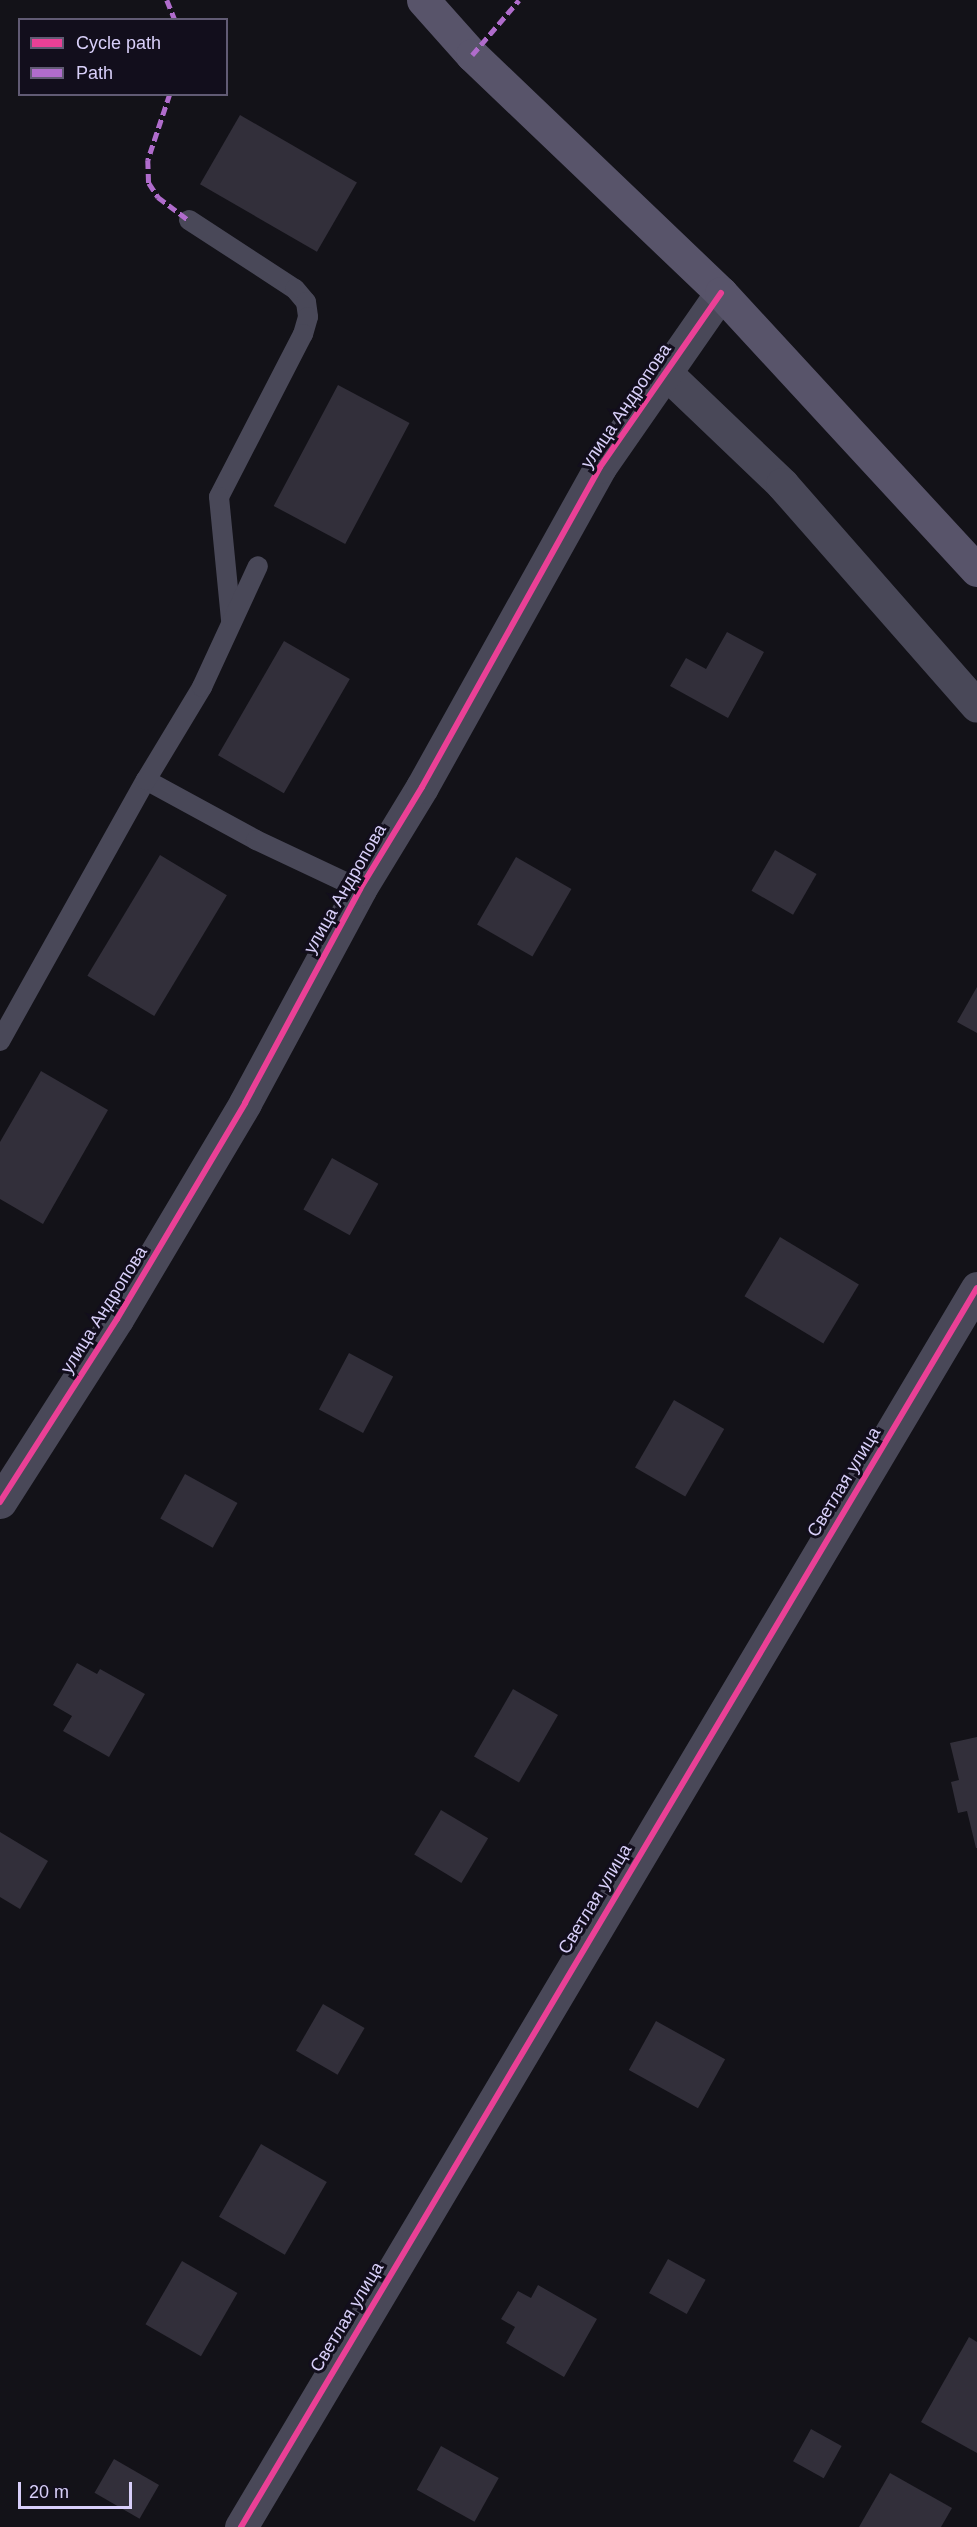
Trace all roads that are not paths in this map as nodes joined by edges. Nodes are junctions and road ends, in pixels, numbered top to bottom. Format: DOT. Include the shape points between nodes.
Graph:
graph roads {
  1 [pos="423,0"];
  2 [pos="189,220"];
  3 [pos="721,293"];
  4 [pos="666,373"];
  5 [pos="258,566"];
  6 [pos="977,570"];
  7 [pos="231,620"];
  8 [pos="977,706"];
  9 [pos="146,780"];
  10 [pos="360,889"];
  11 [pos="0,1041"];
  12 [pos="977,1287"];
  13 [pos="0,1502"];
  14 [pos="241,2527"];
  1 -- 3 [label="main road" via="531,113"];
  2 -- 7 [label="lane" via="295,289 306,302 308,317 303,334 219,497"];
  3 -- 4 [label="street, улица Андропова"];
  3 -- 6 [label="main road"];
  4 -- 8 [label="street" via="782,484"];
  4 -- 10 [label="street, улица Андропова" via="600,467 422,787"];
  5 -- 7 [label="lane"];
  7 -- 9 [label="lane" via="202,687"];
  9 -- 10 [label="lane" via="256,840"];
  9 -- 11 [label="lane"];
  10 -- 13 [label="street, улица Андропова" via="195,1191"];
  12 -- 14 [label="street, Светлая улица"];
}
